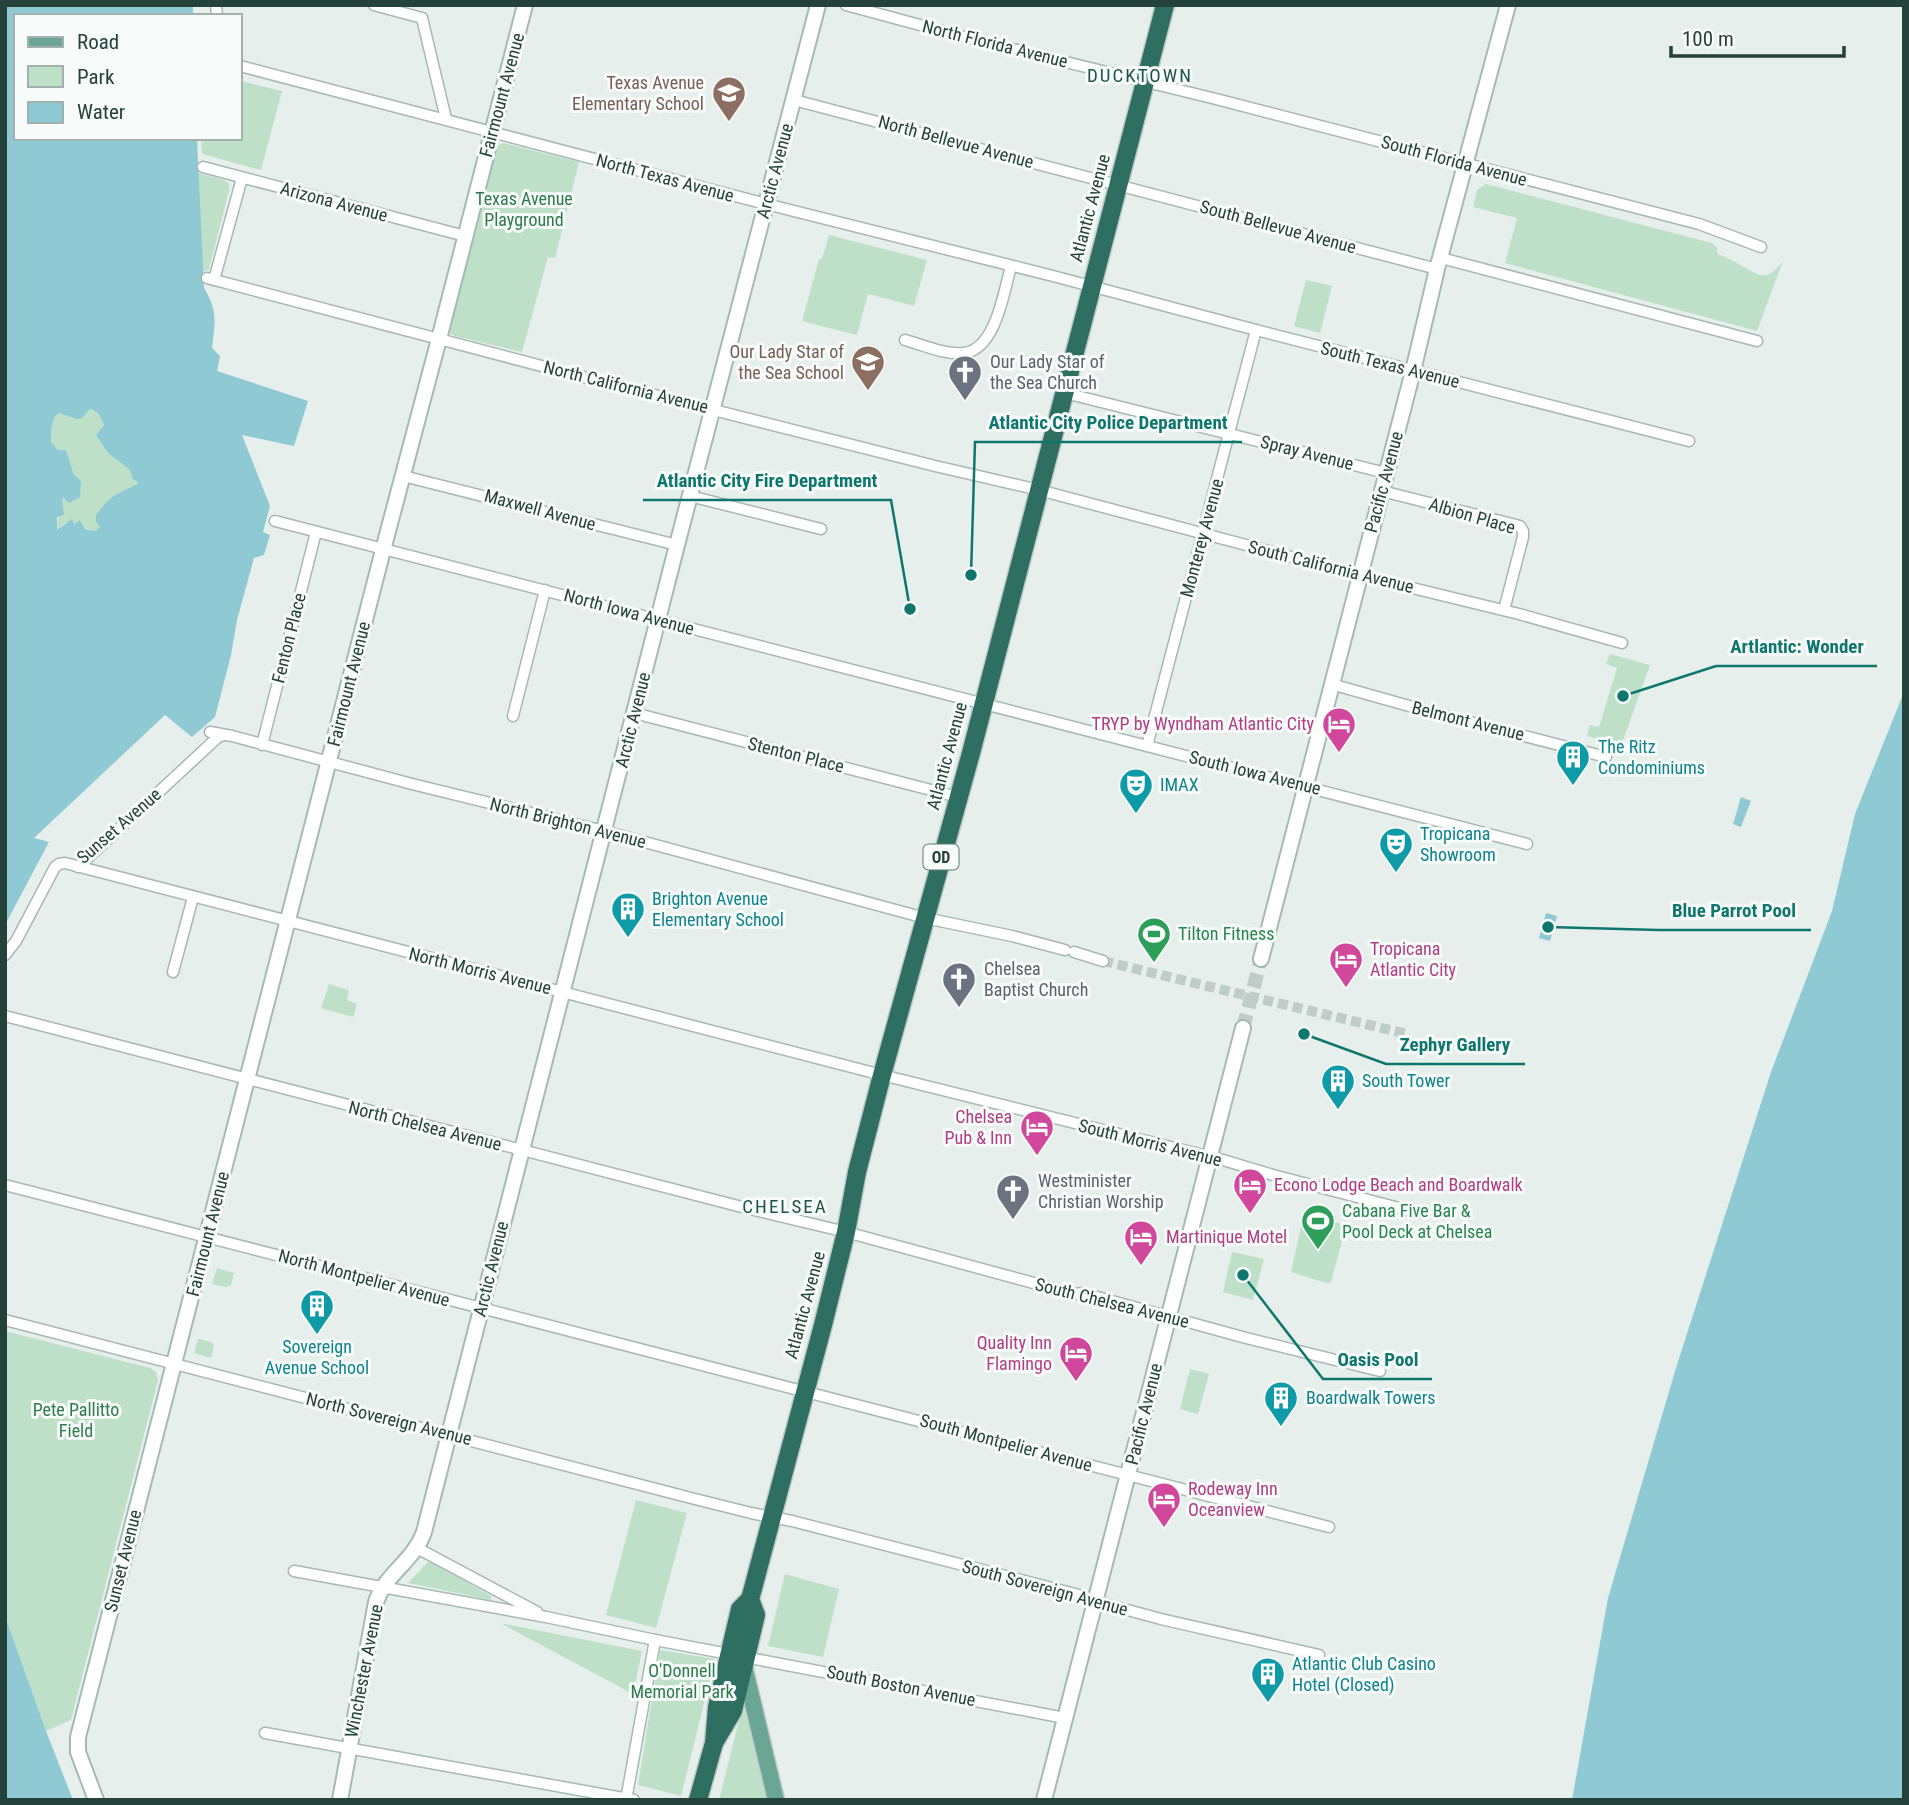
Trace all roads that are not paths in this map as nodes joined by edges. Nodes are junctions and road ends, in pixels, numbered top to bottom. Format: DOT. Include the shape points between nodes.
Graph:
graph roads {
  1 [pos="374,5"];
  2 [pos="525,5"];
  3 [pos="818,5"];
  4 [pos="846,5"];
  5 [pos="1165,5"];
  6 [pos="1508,5"];
  7 [pos="242,67"];
  8 [pos="1144,81"];
  9 [pos="794,100"];
  10 [pos="446,119"];
  11 [pos="493,131"];
  12 [pos="1465,164"];
  13 [pos="203,167"];
  14 [pos="242,178"];
  15 [pos="1118,185"];
  16 [pos="766,204"];
  17 [pos="465,236"];
  18 [pos="1762,247"];
  19 [pos="1439,263"];
  20 [pos="1011,266"];
  21 [pos="1091,287"];
  22 [pos="1256,330"];
  23 [pos="439,339"];
  24 [pos="905,340"];
  25 [pos="1757,341"];
  26 [pos="1413,371"];
  27 [pos="1065,393"];
  28 [pos="712,409"];
  29 [pos="1229,434"];
  30 [pos="1689,441"];
  31 [pos="1386,472"];
  32 [pos="403,476"];
  33 [pos="1040,490"];
  34 [pos="1382,491"];
  35 [pos="690,496"];
  36 [pos="275,520"];
  37 [pos="821,529"];
  38 [pos="316,532"];
  39 [pos="1203,535"];
  40 [pos="677,545"];
  41 [pos="383,550"];
  42 [pos="1359,575"];
  43 [pos="545,590"];
  44 [pos="1504,610"];
  45 [pos="658,620"];
  46 [pos="1622,643"];
  47 [pos="1331,684"];
  48 [pos="983,704"];
  49 [pos="635,713"];
  50 [pos="513,716"];
  51 [pos="210,732"];
  52 [pos="224,735"];
  53 [pos="262,745"];
  54 [pos="1147,746"];
  55 [pos="1606,757"];
  56 [pos="329,762"];
  57 [pos="1305,786"];
  58 [pos="958,797"];
  59 [pos="604,831"];
  60 [pos="1527,844"];
  61 [pos="78,866"];
  62 [pos="193,897"];
  63 [pos="925,918"];
  64 [pos="288,922"];
  65 [pos="5,955"];
  66 [pos="1261,959"];
  67 [pos="1103,961"];
  68 [pos="173,972"];
  69 [pos="562,992"];
  70 [pos="5,1016"];
  71 [pos="1243,1028"];
  72 [pos="882,1075"];
  73 [pos="247,1080"];
  74 [pos="522,1151"];
  75 [pos="1210,1157"];
  76 [pos="5,1185"];
  77 [pos="1418,1213"];
  78 [pos="846,1232"];
  79 [pos="208,1237"];
  80 [pos="481,1308"];
  81 [pos="1169,1316"];
  82 [pos="5,1320"];
  83 [pos="174,1364"];
  84 [pos="1380,1371"];
  85 [pos="804,1391"];
  86 [pos="449,1435"];
  87 [pos="1128,1475"];
  88 [pos="772,1517"];
  89 [pos="1329,1527"];
  90 [pos="417,1548"];
  91 [pos="294,1571"];
  92 [pos="382,1587"];
  93 [pos="1096,1601"];
  94 [pos="546,1617"];
  95 [pos="655,1640"];
  96 [pos="1319,1655"];
  97 [pos="738,1657"];
  98 [pos="1065,1718"];
  99 [pos="265,1733"];
  100 [pos="349,1749"];
  101 [pos="629,1799"];
  102 [pos="96,1800"];
  103 [pos="340,1800"];
  104 [pos="698,1800"];
  105 [pos="776,1800"];
  106 [pos="1044,1800"];
  1 -- 10 [label="street" via="422,18"];
  2 -- 11 [label="street, Fairmount Avenue"];
  3 -- 9 [label="street, Arctic Avenue"];
  4 -- 8 [label="street, North Florida Avenue"];
  5 -- 8 [label="highway, Atlantic Avenue / OD"];
  6 -- 12 [label="street, Pacific Avenue"];
  7 -- 10 [label="street, North Texas Avenue"];
  8 -- 12 [label="street, South Florida Avenue"];
  8 -- 15 [label="highway, Atlantic Avenue / OD"];
  9 -- 15 [label="street, North Bellevue Avenue"];
  9 -- 16 [label="street, Arctic Avenue"];
  10 -- 11 [label="street, North Texas Avenue"];
  11 -- 16 [label="street, North Texas Avenue"];
  11 -- 17 [label="street, Fairmount Avenue"];
  12 -- 18 [label="street, South Florida Avenue" via="1699,224"];
  12 -- 19 [label="street, Pacific Avenue"];
  13 -- 14 [label="street, Arizona Avenue"];
  14 -- 17 [label="street, Arizona Avenue"];
  14 -- 23 [label="street, North California Avenue" via="211,279"];
  15 -- 19 [label="street, South Bellevue Avenue"];
  15 -- 21 [label="highway, Atlantic Avenue / OD"];
  16 -- 20 [label="street, North Texas Avenue"];
  16 -- 28 [label="street, Arctic Avenue"];
  17 -- 23 [label="street, Fairmount Avenue"];
  19 -- 25 [label="street, South Bellevue Avenue"];
  19 -- 26 [label="street, Pacific Avenue"];
  20 -- 21 [label="street, North Texas Avenue"];
  20 -- 24 [label="street" via="994,325 973,351 955,353"];
  21 -- 22 [label="street, South Texas Avenue"];
  21 -- 27 [label="highway, Atlantic Avenue / OD"];
  22 -- 26 [label="street, South Texas Avenue"];
  22 -- 29 [label="street, Monterey Avenue"];
  23 -- 28 [label="street, North California Avenue"];
  23 -- 32 [label="street, Fairmount Avenue"];
  26 -- 30 [label="street, South Texas Avenue"];
  26 -- 31 [label="street, Pacific Avenue"];
  27 -- 29 [label="street, Spray Avenue"];
  27 -- 33 [label="highway, Atlantic Avenue / OD"];
  28 -- 33 [label="street, North California Avenue"];
  28 -- 35 [label="street, Arctic Avenue"];
  29 -- 31 [label="street, Spray Avenue"];
  29 -- 39 [label="street, Monterey Avenue"];
  31 -- 34 [label="street, Pacific Avenue"];
  32 -- 40 [label="street, Maxwell Avenue"];
  32 -- 41 [label="street, Fairmount Avenue"];
  33 -- 39 [label="street, South California Avenue"];
  33 -- 48 [label="highway, Atlantic Avenue / OD"];
  34 -- 42 [label="street, Pacific Avenue"];
  34 -- 44 [label="street, Albion Place" via="1520,526 1523,537"];
  35 -- 37 [label="street"];
  35 -- 40 [label="street, Arctic Avenue"];
  36 -- 38 [label="street, North Iowa Avenue"];
  38 -- 41 [label="street, North Iowa Avenue"];
  38 -- 53 [label="street, Fenton Place"];
  39 -- 42 [label="street, South California Avenue"];
  39 -- 54 [label="street, Monterey Avenue"];
  40 -- 45 [label="street, Arctic Avenue"];
  41 -- 43 [label="street, North Iowa Avenue"];
  41 -- 56 [label="street, Fairmount Avenue"];
  42 -- 44 [label="street, South California Avenue"];
  42 -- 47 [label="street, Pacific Avenue"];
  43 -- 45 [label="street, North Iowa Avenue"];
  43 -- 50 [label="street"];
  44 -- 46 [label="street, South California Avenue"];
  45 -- 48 [label="street, North Iowa Avenue"];
  45 -- 49 [label="street, Arctic Avenue"];
  47 -- 55 [label="street, Belmont Avenue"];
  47 -- 57 [label="street, Pacific Avenue"];
  48 -- 54 [label="street, South Iowa Avenue"];
  48 -- 58 [label="highway, Atlantic Avenue / OD"];
  49 -- 58 [label="street, Stenton Place"];
  49 -- 59 [label="street, Arctic Avenue"];
  51 -- 52 [label="street, North Brighton Avenue"];
  52 -- 53 [label="street, North Brighton Avenue"];
  52 -- 61 [label="street, Sunset Avenue"];
  53 -- 56 [label="street, North Brighton Avenue"];
  54 -- 57 [label="street, South Iowa Avenue"];
  56 -- 59 [label="street, North Brighton Avenue"];
  56 -- 64 [label="street, Fairmount Avenue"];
  57 -- 60 [label="street, South Iowa Avenue"];
  57 -- 66 [label="street, Pacific Avenue"];
  58 -- 63 [label="highway, Atlantic Avenue / OD"];
  59 -- 63 [label="street, North Brighton Avenue"];
  59 -- 69 [label="street, Arctic Avenue"];
  61 -- 62 [label="street, North Morris Avenue"];
  61 -- 65 [label="street, Sunset Avenue" via="65,863 55,867"];
  62 -- 64 [label="street, North Morris Avenue"];
  62 -- 68 [label="street"];
  63 -- 67 [label="street, North Brighton Avenue"];
  63 -- 72 [label="highway, Atlantic Avenue / OD"];
  64 -- 69 [label="street, North Morris Avenue"];
  64 -- 73 [label="street, Fairmount Avenue"];
  69 -- 72 [label="street, North Morris Avenue"];
  69 -- 74 [label="street, Arctic Avenue"];
  70 -- 73 [label="street, North Chelsea Avenue"];
  71 -- 75 [label="street, Pacific Avenue"];
  72 -- 75 [label="street, South Morris Avenue"];
  72 -- 78 [label="highway, Atlantic Avenue / OD"];
  73 -- 74 [label="street, North Chelsea Avenue"];
  73 -- 79 [label="street, Fairmount Avenue"];
  74 -- 78 [label="street, North Chelsea Avenue"];
  74 -- 80 [label="street, Arctic Avenue"];
  75 -- 77 [label="street, South Morris Avenue"];
  75 -- 81 [label="street, Pacific Avenue"];
  76 -- 79 [label="street, North Montpelier Avenue"];
  78 -- 81 [label="street, South Chelsea Avenue"];
  78 -- 85 [label="highway, Atlantic Avenue / OD"];
  79 -- 80 [label="street, North Montpelier Avenue"];
  79 -- 83 [label="street, Fairmount Avenue"];
  80 -- 85 [label="street, North Montpelier Avenue"];
  80 -- 86 [label="street, Arctic Avenue"];
  81 -- 84 [label="street, South Chelsea Avenue"];
  81 -- 87 [label="street, Pacific Avenue"];
  82 -- 83 [label="street, North Sovereign Avenue"];
  83 -- 86 [label="street, North Sovereign Avenue"];
  83 -- 102 [label="street, Sunset Avenue" via="78,1742"];
  85 -- 87 [label="street, South Montpelier Avenue"];
  85 -- 88 [label="highway, Atlantic Avenue / OD"];
  86 -- 88 [label="street, North Sovereign Avenue"];
  86 -- 90 [label="street, Winchester Avenue"];
  87 -- 89 [label="street, South Montpelier Avenue"];
  87 -- 93 [label="street, Pacific Avenue"];
  88 -- 93 [label="street, South Sovereign Avenue"];
  88 -- 97 [label="highway, Atlantic Avenue / OD" via="750,1599 740,1608"];
  90 -- 92 [label="street, Winchester Avenue"];
  90 -- 94 [label="street"];
  91 -- 92 [label="street"];
  92 -- 94 [label="street"];
  92 -- 100 [label="street, Winchester Avenue"];
  93 -- 96 [label="street, South Sovereign Avenue"];
  93 -- 98 [label="street, Pacific Avenue"];
  94 -- 95 [label="street, South Boston Avenue"];
  95 -- 97 [label="street, South Boston Avenue"];
  95 -- 101 [label="street"];
  97 -- 98 [label="street, South Boston Avenue"];
  97 -- 104 [label="highway, OD" via="717,1706"];
  97 -- 105 [label="main road, Atlantic Avenue"];
  98 -- 106 [label="street, Pacific Avenue"];
  99 -- 100 [label="street"];
  100 -- 101 [label="street"];
  100 -- 103 [label="street, Winchester Avenue"];
}
